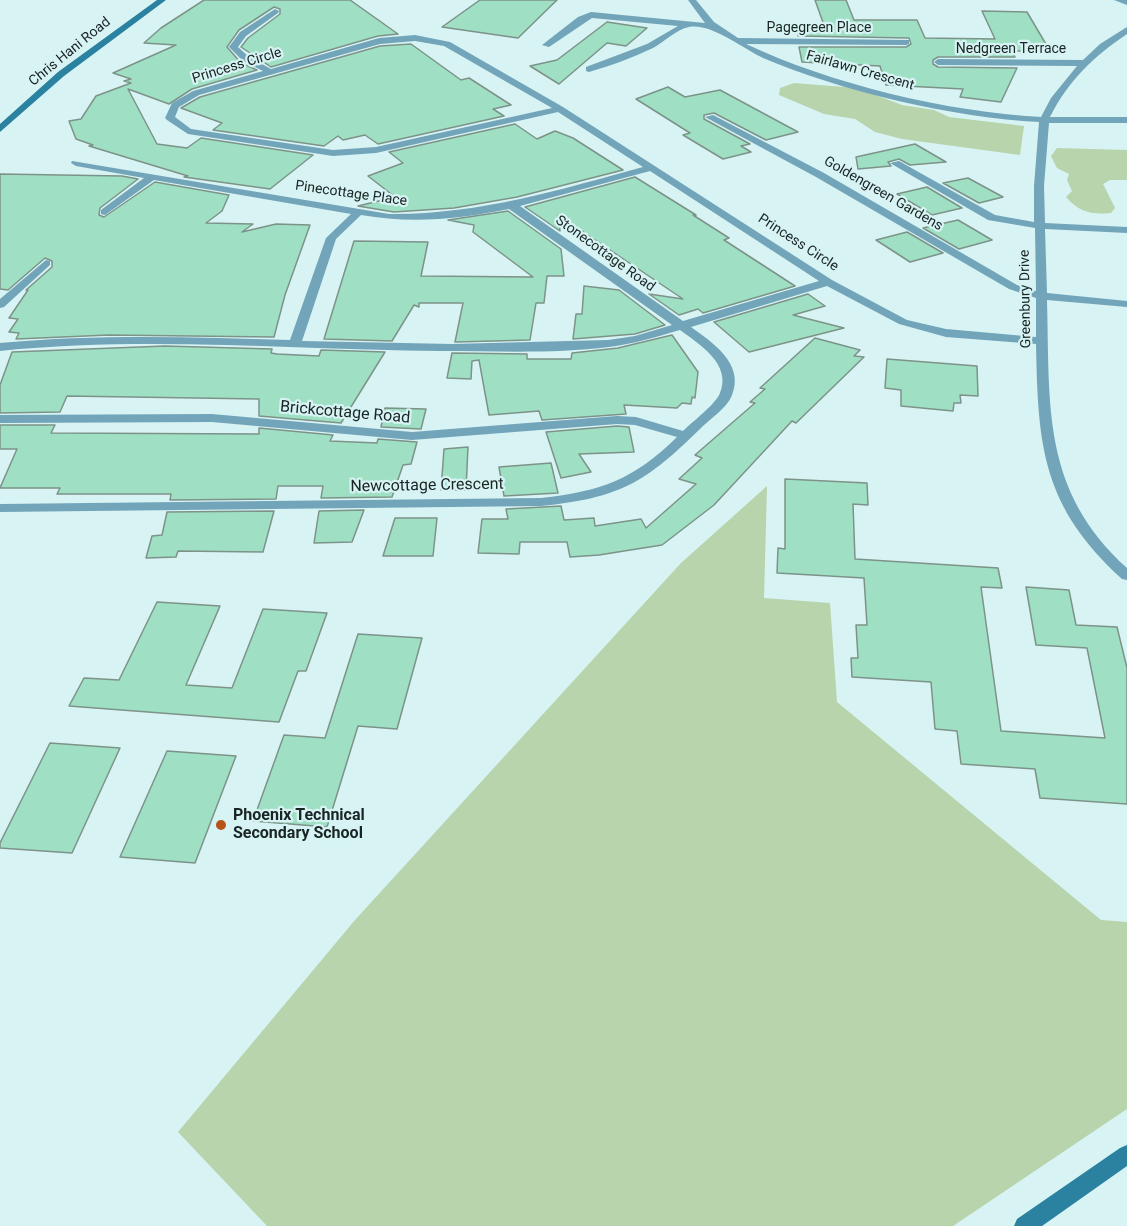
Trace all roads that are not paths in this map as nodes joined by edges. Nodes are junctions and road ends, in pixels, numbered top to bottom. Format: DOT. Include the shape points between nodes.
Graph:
graph roads {
  1 [pos="162,0"];
  2 [pos="692,0"];
  3 [pos="1118,0"];
  4 [pos="1127,3"];
  5 [pos="275,11"];
  6 [pos="686,24"];
  7 [pos="710,26"];
  8 [pos="1127,30"];
  9 [pos="732,41"];
  10 [pos="906,42"];
  11 [pos="546,45"];
  12 [pos="938,63"];
  13 [pos="1083,63"];
  14 [pos="589,69"];
  15 [pos="269,71"];
  16 [pos="560,109"];
  17 [pos="710,117"];
  18 [pos="1044,120"];
  19 [pos="1127,120"];
  20 [pos="0,129"];
  21 [pos="76,163"];
  22 [pos="895,163"];
  23 [pos="651,168"];
  24 [pos="151,177"];
  25 [pos="511,205"];
  26 [pos="105,212"];
  27 [pos="358,212"];
  28 [pos="1041,226"];
  29 [pos="1127,230"];
  30 [pos="46,262"];
  31 [pos="828,282"];
  32 [pos="1041,296"];
  33 [pos="1127,304"];
  34 [pos="0,305"];
  35 [pos="681,326"];
  36 [pos="1042,341"];
  37 [pos="295,344"];
  38 [pos="0,347"];
  39 [pos="0,419"];
  40 [pos="684,435"];
  41 [pos="0,508"];
  42 [pos="1127,576"];
  43 [pos="1127,1154"];
  44 [pos="1025,1226"];
  1 -- 20 [label="main road, Chris Hani Road" via="78,60"];
  2 -- 7 [label="street, Fairlawn Crescent"];
  3 -- 4 [label="street"];
  5 -- 15 [label="street" via="243,34 233,47"];
  6 -- 7 [label="street"];
  6 -- 11 [label="street" via="591,15"];
  6 -- 14 [label="street" via="650,46"];
  7 -- 9 [label="street, Fairlawn Crescent"];
  8 -- 13 [label="street, Greenbury Drive"];
  9 -- 10 [label="street, Pagegreen Place"];
  9 -- 18 [label="street, Fairlawn Crescent" via="795,66 918,101"];
  12 -- 13 [label="street, Nedgreen Terrace"];
  13 -- 18 [label="street, Greenbury Drive" via="1065,83"];
  15 -- 16 [label="street, Princess Circle" via="366,44 415,38 452,46"];
  15 -- 16 [label="street, Princess Circle" via="187,98 176,105 170,118 189,131 333,153 376,150"];
  16 -- 23 [label="street, Princess Circle"];
  17 -- 32 [label="street, Goldengreen Gardens" via="820,175 1004,282"];
  18 -- 19 [label="street, Fairlawn Crescent"];
  18 -- 28 [label="street, Greenbury Drive"];
  21 -- 24 [label="street, Pinecottage Place"];
  22 -- 28 [label="street" via="984,215"];
  23 -- 25 [label="street, Pinecottage Place"];
  23 -- 31 [label="street, Princess Circle"];
  24 -- 26 [label="street"];
  24 -- 27 [label="street, Pinecottage Place"];
  25 -- 27 [label="street, Pinecottage Place" via="438,218"];
  25 -- 35 [label="street, Stonecottage Road"];
  27 -- 37 [label="street" via="331,238"];
  28 -- 29 [label="street"];
  28 -- 32 [label="street, Greenbury Drive"];
  30 -- 34 [label="street"];
  31 -- 35 [label="street"];
  31 -- 36 [label="street, Princess Circle" via="926,330 978,338"];
  32 -- 33 [label="street, Goldengreen Gardens"];
  32 -- 36 [label="street, Greenbury Drive"];
  35 -- 37 [label="street" via="637,339 581,345"];
  35 -- 40 [label="street, Newcottage Crescent" via="714,350 724,362 730,383 726,396"];
  36 -- 42 [label="street, Greenbury Drive" via="1047,450 1056,481 1086,533"];
  37 -- 38 [label="street" via="120,339"];
  39 -- 40 [label="street, Brickcottage Road" via="212,418 412,436 617,420 636,421"];
  40 -- 41 [label="street, Newcottage Crescent" via="640,475 579,498 541,502"];
  43 -- 44 [label="main road"];
}
